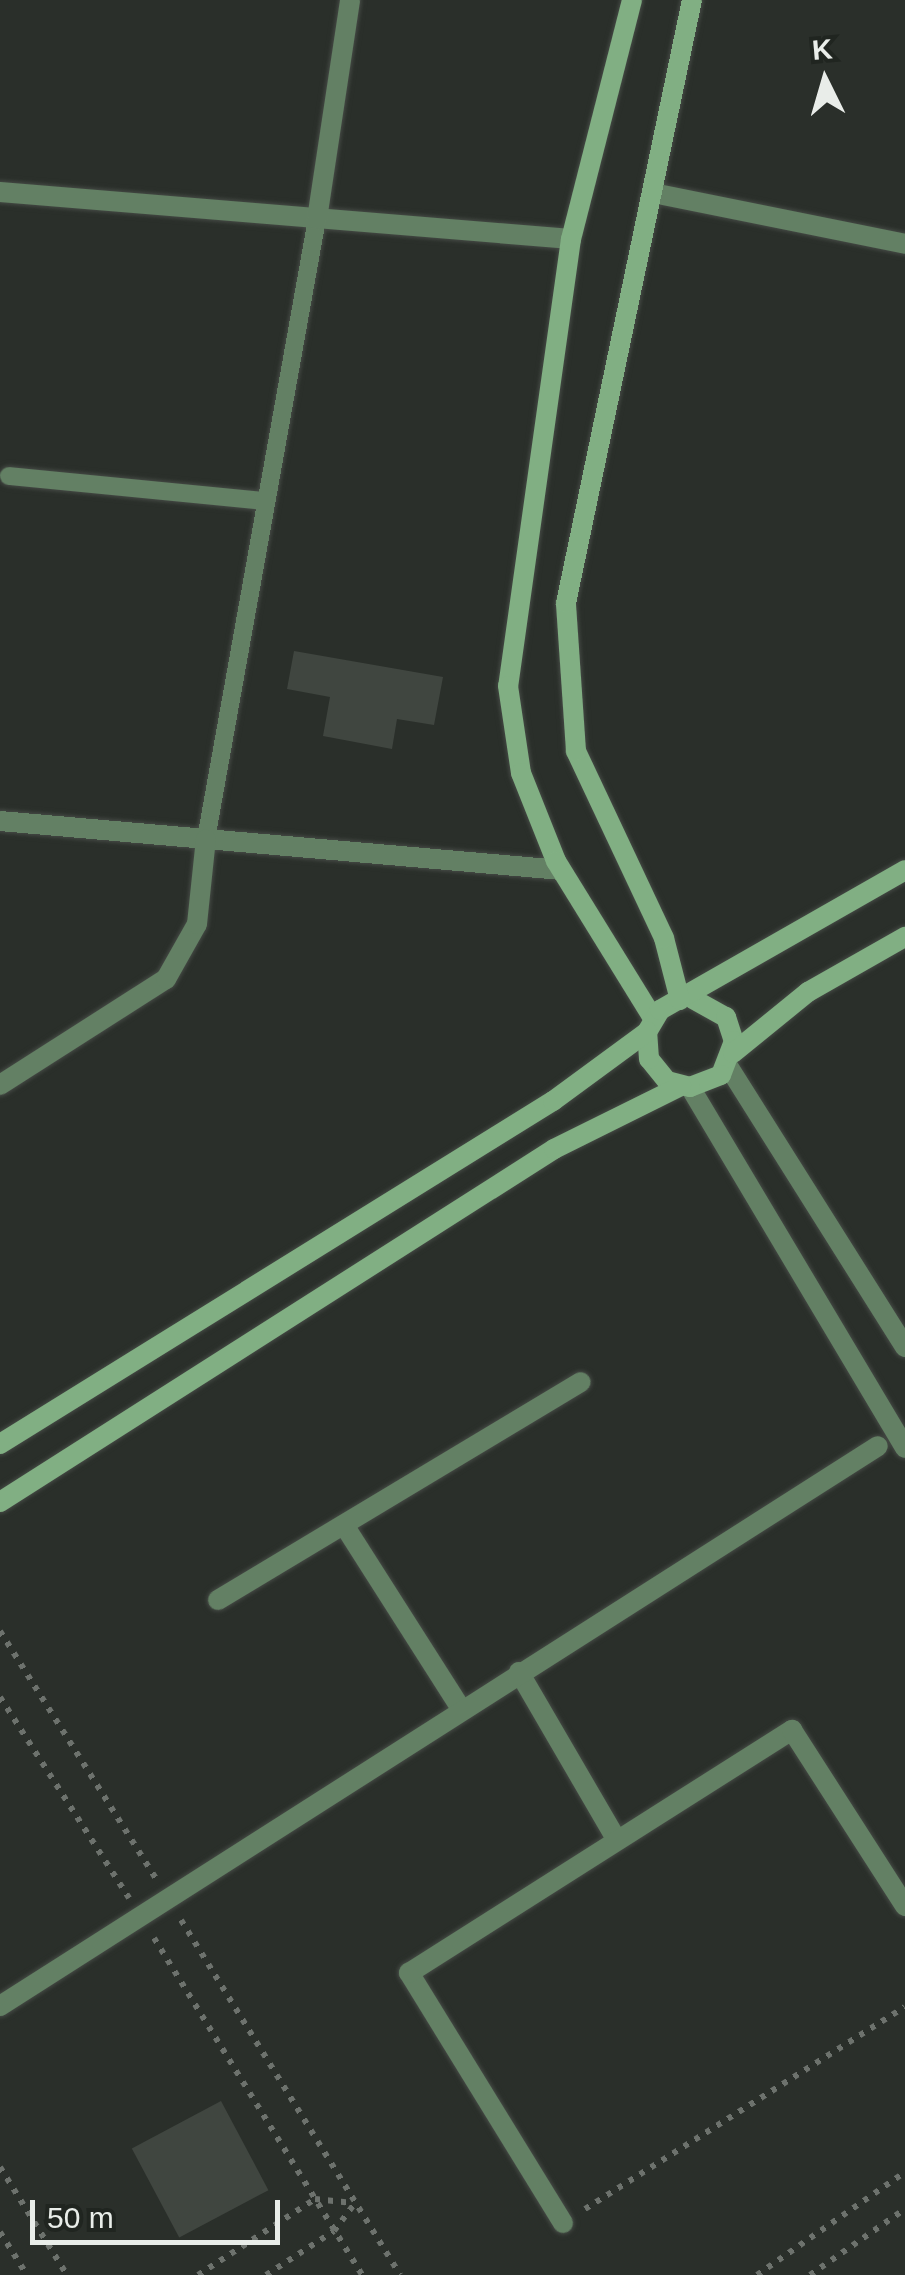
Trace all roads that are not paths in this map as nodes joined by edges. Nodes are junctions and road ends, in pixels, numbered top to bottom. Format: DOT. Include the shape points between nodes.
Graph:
graph roads {
  1 [pos="350,0"];
  2 [pos="632,0"];
  3 [pos="692,0"];
  4 [pos="0,192"];
  5 [pos="653,193"];
  6 [pos="317,219"];
  7 [pos="571,239"];
  8 [pos="905,244"];
  9 [pos="9,476"];
  10 [pos="262,501"];
  11 [pos="0,821"];
  12 [pos="206,838"];
  13 [pos="561,870"];
  14 [pos="905,870"];
  15 [pos="905,937"];
  16 [pos="686,999"];
  17 [pos="650,1025"];
  18 [pos="730,1060"];
  19 [pos="0,1085"];
  20 [pos="686,1086"];
  21 [pos="905,1347"];
  22 [pos="581,1382"];
  23 [pos="0,1444"];
  24 [pos="878,1446"];
  25 [pos="905,1448"];
  26 [pos="0,1502"];
  27 [pos="344,1525"];
  28 [pos="218,1600"];
  29 [pos="519,1672"];
  30 [pos="461,1708"];
  31 [pos="614,1835"];
  32 [pos="905,1906"];
  33 [pos="0,2006"];
  34 [pos="562,2223"];
  1 -- 6 [label="street"];
  2 -- 7 [label="street"];
  3 -- 5 [label="street"];
  4 -- 6 [label="street"];
  5 -- 8 [label="street"];
  5 -- 16 [label="street" via="566,603 568,688 576,751"];
  6 -- 7 [label="street"];
  6 -- 10 [label="lane"];
  7 -- 13 [label="street" via="508,686 521,772"];
  9 -- 10 [label="lane"];
  10 -- 12 [label="lane"];
  11 -- 12 [label="street"];
  12 -- 13 [label="street"];
  12 -- 19 [label="street" via="197,924 166,979"];
  13 -- 17 [label="street"];
  14 -- 16 [label="street"];
  15 -- 18 [label="street" via="808,992"];
  16 -- 17 [label="street"];
  16 -- 18 [label="street" via="726,1017"];
  17 -- 20 [label="street" via="656,1072"];
  17 -- 23 [label="street" via="553,1101"];
  18 -- 20 [label="street"];
  18 -- 21 [label="street"];
  20 -- 25 [label="street"];
  20 -- 26 [label="street" via="554,1149"];
  22 -- 27 [label="street"];
  24 -- 29 [label="street"];
  27 -- 28 [label="street"];
  27 -- 30 [label="street"];
  29 -- 30 [label="street"];
  29 -- 31 [label="street"];
  30 -- 33 [label="street"];
  31 -- 32 [label="street" via="792,1730"];
  31 -- 34 [label="street" via="408,1972"];
}
